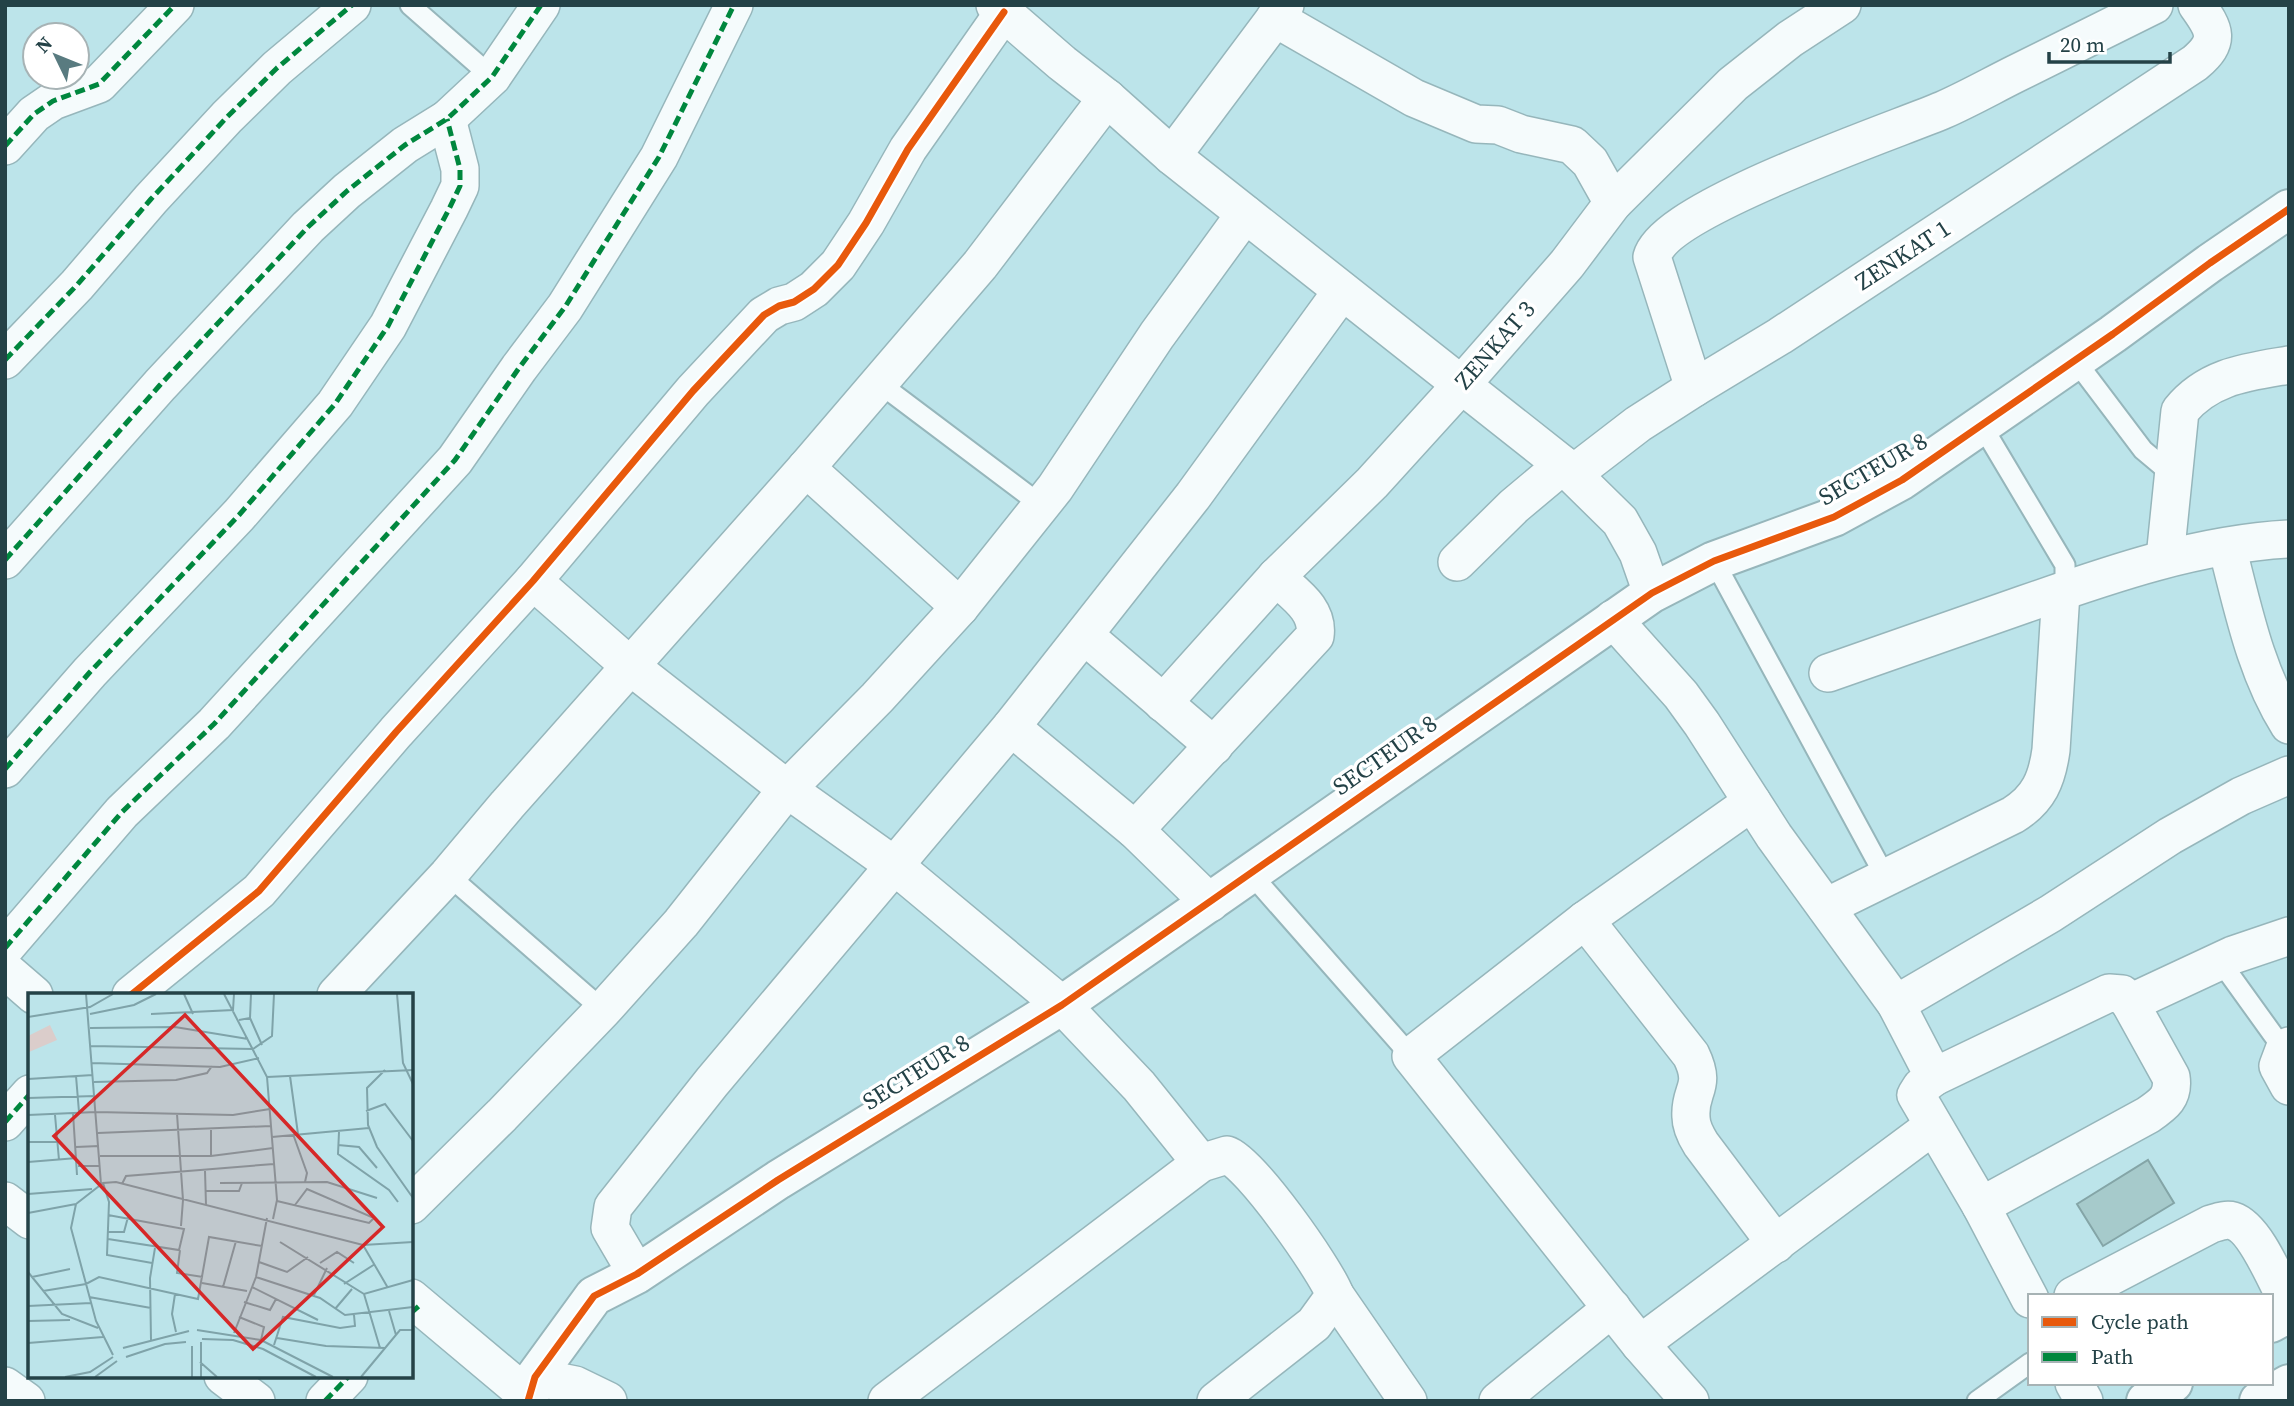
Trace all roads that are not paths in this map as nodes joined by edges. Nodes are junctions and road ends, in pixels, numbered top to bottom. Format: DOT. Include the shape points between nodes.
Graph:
graph roads {
  1 [pos="176,5"];
  2 [pos="352,5"];
  3 [pos="410,5"];
  4 [pos="541,5"];
  5 [pos="734,5"];
  6 [pos="1842,5"];
  7 [pos="2154,5"];
  8 [pos="1000,9"];
  9 [pos="1280,11"];
  10 [pos="2204,15"];
  11 [pos="492,76"];
  12 [pos="1107,98"];
  13 [pos="447,118"];
  14 [pos="5,146"];
  15 [pos="1172,156"];
  16 [pos="1613,203"];
  17 [pos="2289,209"];
  18 [pos="1245,214"];
  19 [pos="1342,291"];
  20 [pos="5,360"];
  21 [pos="2075,360"];
  22 [pos="2289,365"];
  23 [pos="879,383"];
  24 [pos="1462,384"];
  25 [pos="1694,388"];
  26 [pos="1981,424"];
  27 [pos="806,468"];
  28 [pos="1568,470"];
  29 [pos="2174,476"];
  30 [pos="1041,505"];
  31 [pos="2289,539"];
  32 [pos="2227,547"];
  33 [pos="2165,558"];
  34 [pos="5,560"];
  35 [pos="1714,561"];
  36 [pos="1457,562"];
  37 [pos="1276,577"];
  38 [pos="533,581"];
  39 [pos="2061,592"];
  40 [pos="1652,593"];
  41 [pos="960,607"];
  42 [pos="1613,619"];
  43 [pos="1084,635"];
  44 [pos="630,666"];
  45 [pos="1828,673"];
  46 [pos="1163,703"];
  47 [pos="2289,724"];
  48 [pos="1012,727"];
  49 [pos="1214,746"];
  50 [pos="5,769"];
  51 [pos="2289,775"];
  52 [pos="787,789"];
  53 [pos="1752,802"];
  54 [pos="1135,830"];
  55 [pos="895,866"];
  56 [pos="1251,873"];
  57 [pos="448,875"];
  58 [pos="1885,878"];
  59 [pos="1210,903"];
  60 [pos="1826,907"];
  61 [pos="1585,920"];
  62 [pos="2289,936"];
  63 [pos="5,948"];
  64 [pos="2220,961"];
  65 [pos="5,970"];
  66 [pos="32,993"];
  67 [pos="133,993"];
  68 [pos="338,993"];
  69 [pos="2130,1003"];
  70 [pos="1896,1004"];
  71 [pos="1062,1005"];
  72 [pos="603,1010"];
  73 [pos="2286,1048"];
  74 [pos="1412,1056"];
  75 [pos="1934,1077"];
  76 [pos="2289,1086"];
  77 [pos="28,1096"];
  78 [pos="5,1122"];
  79 [pos="1933,1126"];
  80 [pos="1200,1164"];
  81 [pos="5,1201"];
  82 [pos="413,1203"];
  83 [pos="1981,1206"];
  84 [pos="28,1218"];
  85 [pos="1776,1244"];
  86 [pos="637,1275"];
  87 [pos="2077,1294"];
  88 [pos="1335,1295"];
  89 [pos="2028,1295"];
  90 [pos="414,1306"];
  91 [pos="2289,1306"];
  92 [pos="1612,1308"];
  93 [pos="2289,1313"];
  94 [pos="2273,1322"];
  95 [pos="1640,1344"];
  96 [pos="2028,1365"];
  97 [pos="347,1378"];
  98 [pos="2289,1384"];
  99 [pos="2075,1385"];
  100 [pos="2170,1385"];
  101 [pos="531,1391"];
  102 [pos="2005,1393"];
  103 [pos="325,1401"];
  104 [pos="608,1401"];
  105 [pos="887,1401"];
  106 [pos="1216,1401"];
  107 [pos="1408,1401"];
  108 [pos="1498,1401"];
  109 [pos="1690,1401"];
  110 [pos="1978,1401"];
  111 [pos="2084,1401"];
  112 [pos="2146,1401"];
  113 [pos="2259,1401"];
  1 -- 14 [label="street" via="99,84 34,114"];
  2 -- 20 [label="street" via="227,117"];
  3 -- 11 [label="lane"];
  4 -- 11 [label="street"];
  5 -- 63 [label="street" via="659,157 565,307 455,460 214,724 122,812"];
  6 -- 16 [label="street, ZENKAT 3" via="1733,84"];
  7 -- 25 [label="street" via="1944,110 1704,211 1667,235 1652,257"];
  8 -- 12 [label="street"];
  8 -- 38 [label="street" via="838,265 814,289 764,315 693,391"];
  9 -- 15 [label="street"];
  9 -- 16 [label="street" via="1414,98 1476,124 1498,125 1572,145 1590,162"];
  10 -- 25 [label="street, ZENKAT 1" via="2213,32 2212,44 2195,63"];
  11 -- 13 [label="street"];
  12 -- 15 [label="street"];
  12 -- 23 [label="street" via="980,265"];
  13 -- 34 [label="street" via="347,191 308,227"];
  13 -- 50 [label="street" via="460,186 388,326 335,404"];
  15 -- 18 [label="street"];
  16 -- 24 [label="street, ZENKAT 3" via="1567,264"];
  17 -- 21 [label="street, SECTEUR 8"];
  18 -- 19 [label="street"];
  18 -- 30 [label="street"];
  19 -- 24 [label="street"];
  19 -- 43 [label="street" via="1193,496"];
  21 -- 26 [label="street, SECTEUR 8"];
  21 -- 29 [label="lane" via="2143,450"];
  22 -- 29 [label="street" via="2239,373 2207,386 2189,400 2180,411"];
  23 -- 27 [label="street"];
  23 -- 30 [label="lane"];
  24 -- 28 [label="street"];
  24 -- 37 [label="street, ZENKAT 3"];
  25 -- 28 [label="street, ZENKAT 1"];
  26 -- 35 [label="street, SECTEUR 8" via="1902,480 1834,517"];
  26 -- 39 [label="lane" via="2065,565"];
  27 -- 41 [label="street"];
  27 -- 44 [label="street"];
  28 -- 36 [label="street, ZENKAT 1" via="1514,506"];
  28 -- 40 [label="street" via="1620,521"];
  29 -- 33 [label="street"];
  30 -- 41 [label="street"];
  31 -- 32 [label="street"];
  32 -- 33 [label="street"];
  32 -- 47 [label="street" via="2267,686"];
  33 -- 39 [label="street"];
  35 -- 40 [label="street, SECTEUR 8"];
  35 -- 58 [label="lane"];
  37 -- 46 [label="street, ZENKAT 3"];
  37 -- 49 [label="street" via="1311,611 1317,622 1315,636"];
  38 -- 44 [label="street"];
  38 -- 67 [label="street" via="258,891"];
  39 -- 45 [label="street"];
  39 -- 58 [label="street" via="2051,750 2043,785 2013,815"];
  40 -- 42 [label="street, SECTEUR 8"];
  41 -- 52 [label="street"];
  42 -- 53 [label="street" via="1681,695"];
  42 -- 56 [label="street, SECTEUR 8"];
  43 -- 46 [label="street"];
  43 -- 48 [label="street"];
  44 -- 52 [label="street"];
  44 -- 57 [label="street"];
  46 -- 49 [label="street"];
  48 -- 54 [label="street"];
  48 -- 55 [label="street"];
  49 -- 54 [label="street"];
  51 -- 70 [label="street" via="2170,836 2050,914"];
  52 -- 55 [label="street"];
  52 -- 72 [label="street" via="681,923"];
  53 -- 60 [label="street"];
  53 -- 61 [label="street"];
  54 -- 59 [label="street"];
  55 -- 71 [label="street"];
  55 -- 86 [label="street" via="612,1207 610,1228"];
  56 -- 59 [label="street, SECTEUR 8"];
  56 -- 74 [label="lane"];
  57 -- 68 [label="street"];
  57 -- 72 [label="lane"];
  58 -- 60 [label="street"];
  59 -- 71 [label="street, SECTEUR 8"];
  60 -- 70 [label="street"];
  61 -- 74 [label="street"];
  61 -- 85 [label="street" via="1691,1055 1698,1077 1691,1116 1695,1133"];
  62 -- 64 [label="street"];
  64 -- 69 [label="street"];
  64 -- 73 [label="lane"];
  65 -- 66 [label="street"];
  69 -- 75 [label="street" via="2122,994 2109,993"];
  69 -- 83 [label="street" via="2171,1077 2169,1098 2148,1115"];
  70 -- 75 [label="street"];
  71 -- 80 [label="street" via="1139,1086"];
  71 -- 86 [label="street, SECTEUR 8" via="778,1180"];
  72 -- 82 [label="street"];
  73 -- 76 [label="street" via="2278,1066"];
  74 -- 92 [label="street"];
  75 -- 79 [label="street" via="1916,1095"];
  77 -- 78 [label="street"];
  79 -- 83 [label="street"];
  79 -- 85 [label="street"];
  80 -- 88 [label="street" via="1221,1155 1238,1160 1323,1271"];
  80 -- 105 [label="street"];
  81 -- 84 [label="street"];
  83 -- 89 [label="street"];
  85 -- 95 [label="street"];
  86 -- 101 [label="street, SECTEUR 8" via="594,1296"];
  87 -- 91 [label="street" via="2211,1224 2231,1220 2255,1241"];
  88 -- 106 [label="street" via="1314,1324"];
  88 -- 107 [label="street"];
  90 -- 101 [label="street"];
  92 -- 95 [label="street"];
  92 -- 108 [label="street"];
  93 -- 94 [label="street"];
  95 -- 109 [label="street"];
  96 -- 102 [label="lane"];
  97 -- 103 [label="street"];
  98 -- 113 [label="street"];
  99 -- 111 [label="street"];
  100 -- 112 [label="street"];
  101 -- 104 [label="street" via="575,1385"];
  102 -- 110 [label="lane"];
}
